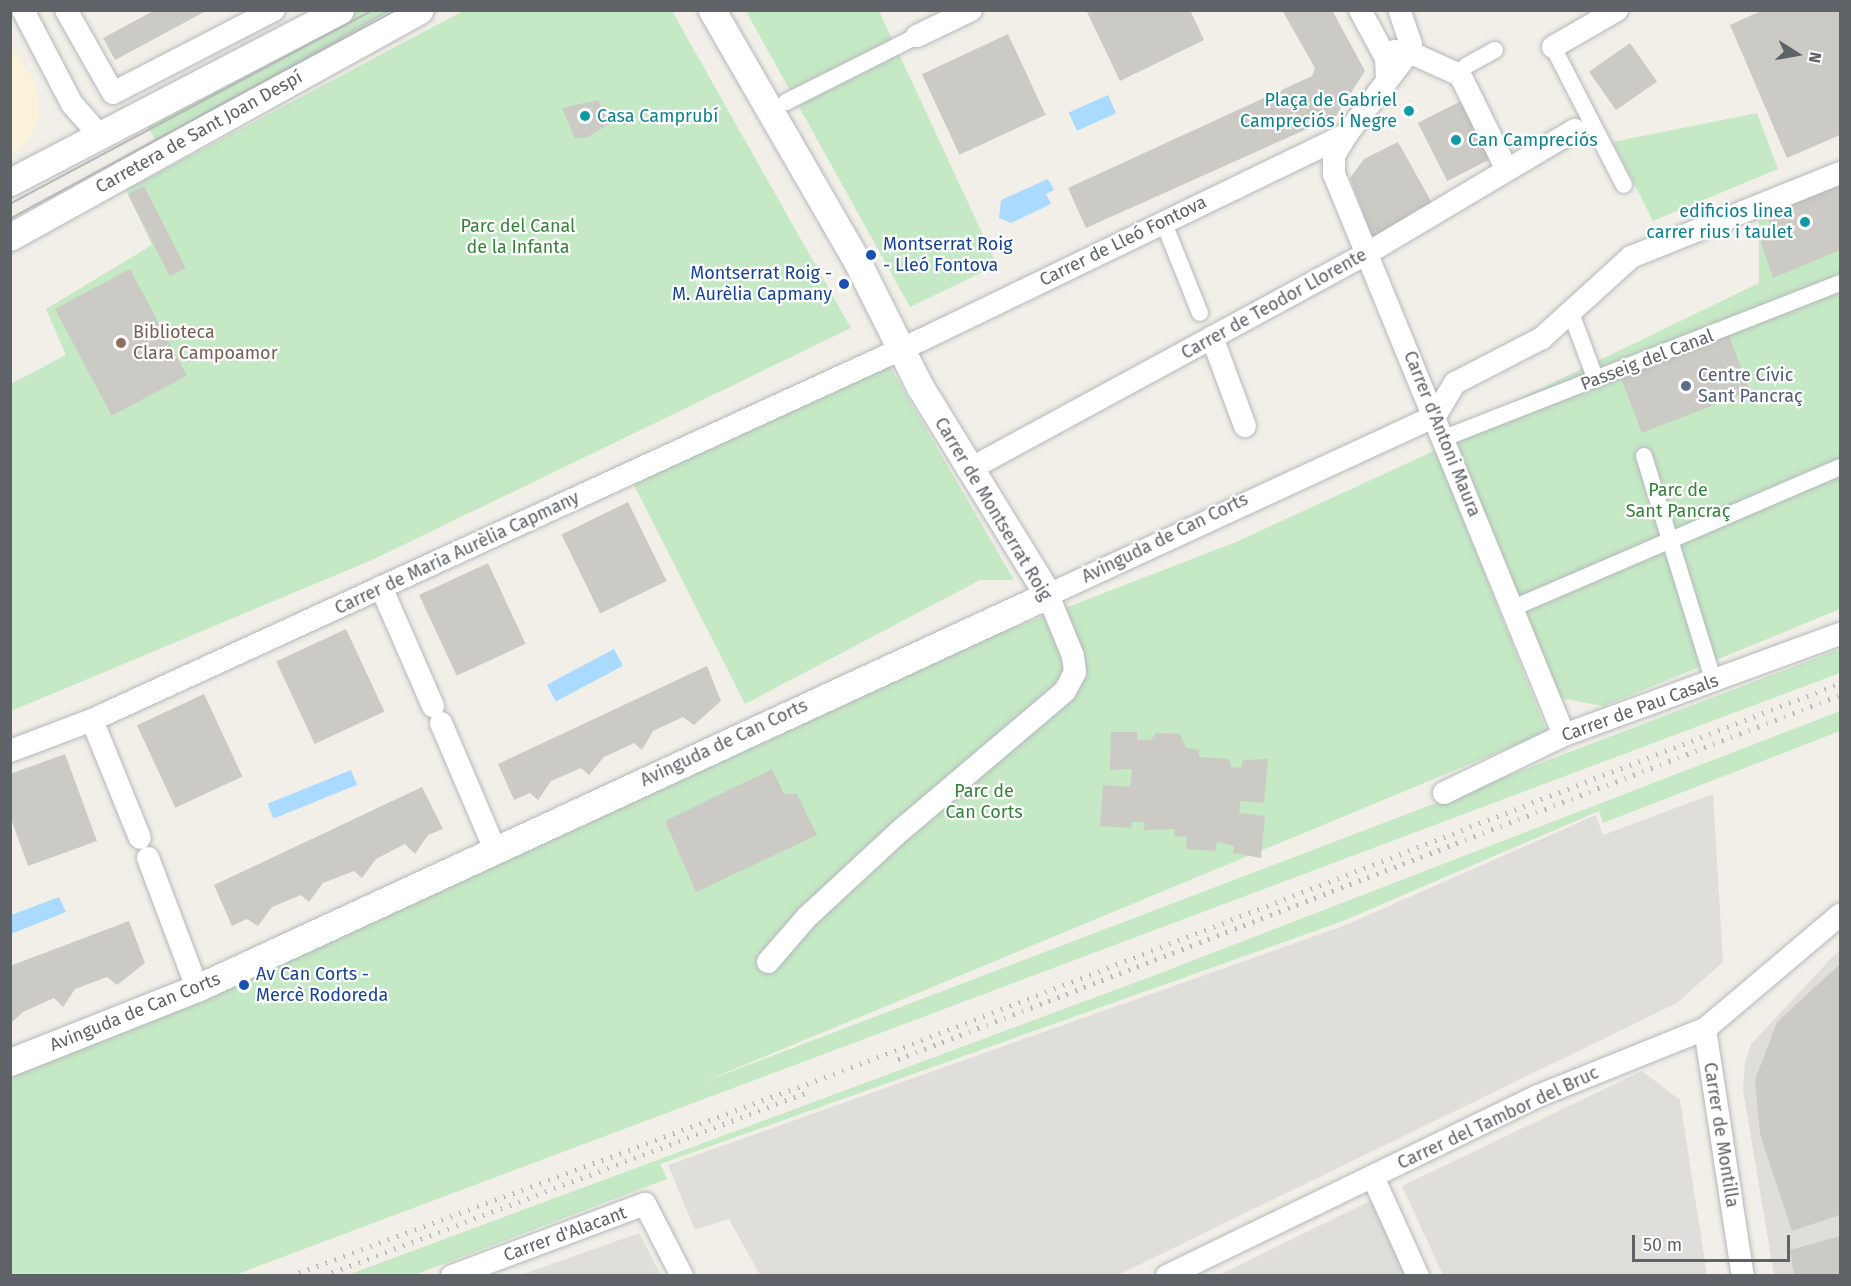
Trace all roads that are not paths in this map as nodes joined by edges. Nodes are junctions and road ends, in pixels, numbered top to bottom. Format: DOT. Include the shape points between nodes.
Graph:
graph roads {
  1 [pos="23,10"];
  2 [pos="66,10"];
  3 [pos="274,10"];
  4 [pos="339,10"];
  5 [pos="419,10"];
  6 [pos="712,10"];
  7 [pos="971,10"];
  8 [pos="1360,10"];
  9 [pos="1399,10"];
  10 [pos="1617,10"];
  11 [pos="917,36"];
  12 [pos="1553,47"];
  13 [pos="1381,49"];
  14 [pos="1495,50"];
  15 [pos="1409,52"];
  16 [pos="1466,66"];
  17 [pos="1387,79"];
  18 [pos="786,102"];
  19 [pos="1575,129"];
  20 [pos="1347,134"];
  21 [pos="101,137"];
  22 [pos="147,157"];
  23 [pos="1507,170"];
  24 [pos="1840,172"];
  25 [pos="10,182"];
  26 [pos="1624,184"];
  27 [pos="1163,221"];
  28 [pos="10,237"];
  29 [pos="1366,254"];
  30 [pos="1840,283"];
  31 [pos="1200,313"];
  32 [pos="1574,321"];
  33 [pos="1212,338"];
  34 [pos="899,346"];
  35 [pos="1596,381"];
  36 [pos="1435,416"];
  37 [pos="1245,426"];
  38 [pos="1452,435"];
  39 [pos="1644,456"];
  40 [pos="1840,467"];
  41 [pos="968,470"];
  42 [pos="1675,541"];
  43 [pos="381,587"];
  44 [pos="1047,595"];
  45 [pos="1513,608"];
  46 [pos="1840,634"];
  47 [pos="1711,672"];
  48 [pos="92,720"];
  49 [pos="1564,735"];
  50 [pos="10,751"];
  51 [pos="1444,793"];
  52 [pos="494,847"];
  53 [pos="1840,915"];
  54 [pos="768,962"];
  55 [pos="197,988"];
  56 [pos="1705,1029"];
  57 [pos="10,1062"];
  58 [pos="1373,1177"];
  59 [pos="452,1275"];
  60 [pos="682,1275"];
  61 [pos="1167,1275"];
  62 [pos="1418,1275"];
  63 [pos="1743,1275"];
  1 -- 21 [label="street" via="72,104"];
  2 -- 3 [label="street" via="113,93"];
  4 -- 21 [label="street"];
  5 -- 22 [label="street, Carretera de Sant Joan Despí"];
  6 -- 34 [label="street, Carrer de Montserrat Roig" via="858,263"];
  7 -- 11 [label="street"];
  8 -- 13 [label="street"];
  9 -- 15 [label="street" via="1411,34"];
  10 -- 12 [label="street"];
  11 -- 18 [label="street"];
  12 -- 26 [label="street"];
  13 -- 15 [label="street"];
  13 -- 17 [label="street"];
  14 -- 16 [label="street"];
  15 -- 17 [label="street"];
  15 -- 23 [label="street" via="1460,75"];
  17 -- 20 [label="street"];
  19 -- 23 [label="street, Carrer de Teodor Llorente"];
  20 -- 27 [label="street, Carrer de Lleó Fontova"];
  20 -- 29 [label="street, Carrer d'Antoni Maura" via="1335,156 1334,174"];
  21 -- 22 [label="street" via="119,151"];
  21 -- 25 [label="street"];
  22 -- 28 [label="street, Carretera de Sant Joan Despí"];
  23 -- 29 [label="street, Carrer de Teodor Llorente"];
  24 -- 36 [label="street" via="1631,257 1542,338 1455,383"];
  27 -- 31 [label="street"];
  27 -- 34 [label="street, Carrer de Lleó Fontova"];
  29 -- 33 [label="street, Carrer de Teodor Llorente"];
  29 -- 36 [label="street, Carrer d'Antoni Maura"];
  30 -- 35 [label="street, Passeig del Canal"];
  32 -- 35 [label="street"];
  33 -- 37 [label="street"];
  33 -- 41 [label="street, Carrer de Teodor Llorente"];
  34 -- 41 [label="street, Carrer de Montserrat Roig"];
  34 -- 43 [label="street, Carrer de Maria Aurèlia Capmany"];
  35 -- 38 [label="street, Passeig del Canal"];
  36 -- 44 [label="street, Avinguda de Can Corts"];
  36 -- 45 [label="street, Carrer d'Antoni Maura"];
  39 -- 42 [label="street"];
  40 -- 42 [label="street"];
  41 -- 44 [label="street, Carrer de Montserrat Roig"];
  42 -- 45 [label="street"];
  42 -- 47 [label="street"];
  43 -- 48 [label="street, Carrer de Maria Aurèlia Capmany"];
  43 -- 52 [label="street"];
  44 -- 52 [label="street, Avinguda de Can Corts"];
  44 -- 54 [label="street, Carrer de Montserrat Roig" via="1073,656 1075,672 1065,691 900,831 807,917"];
  45 -- 49 [label="street, Carrer d'Antoni Maura"];
  46 -- 49 [label="street, Carrer de Pau Casals"];
  48 -- 50 [label="street, Carrer de Maria Aurèlia Capmany"];
  48 -- 55 [label="street"];
  49 -- 51 [label="street, Carrer de Pau Casals"];
  52 -- 55 [label="street, Avinguda de Can Corts"];
  53 -- 56 [label="street, Carrer del Tambor del Bruc"];
  55 -- 57 [label="street, Avinguda de Can Corts"];
  56 -- 58 [label="street, Carrer del Tambor del Bruc" via="1538,1096"];
  56 -- 63 [label="street, Carrer de Montilla"];
  58 -- 61 [label="street, Carrer del Tambor del Bruc"];
  58 -- 62 [label="street"];
  59 -- 60 [label="street, Carrer d'Alacant" via="645,1204"];
}
